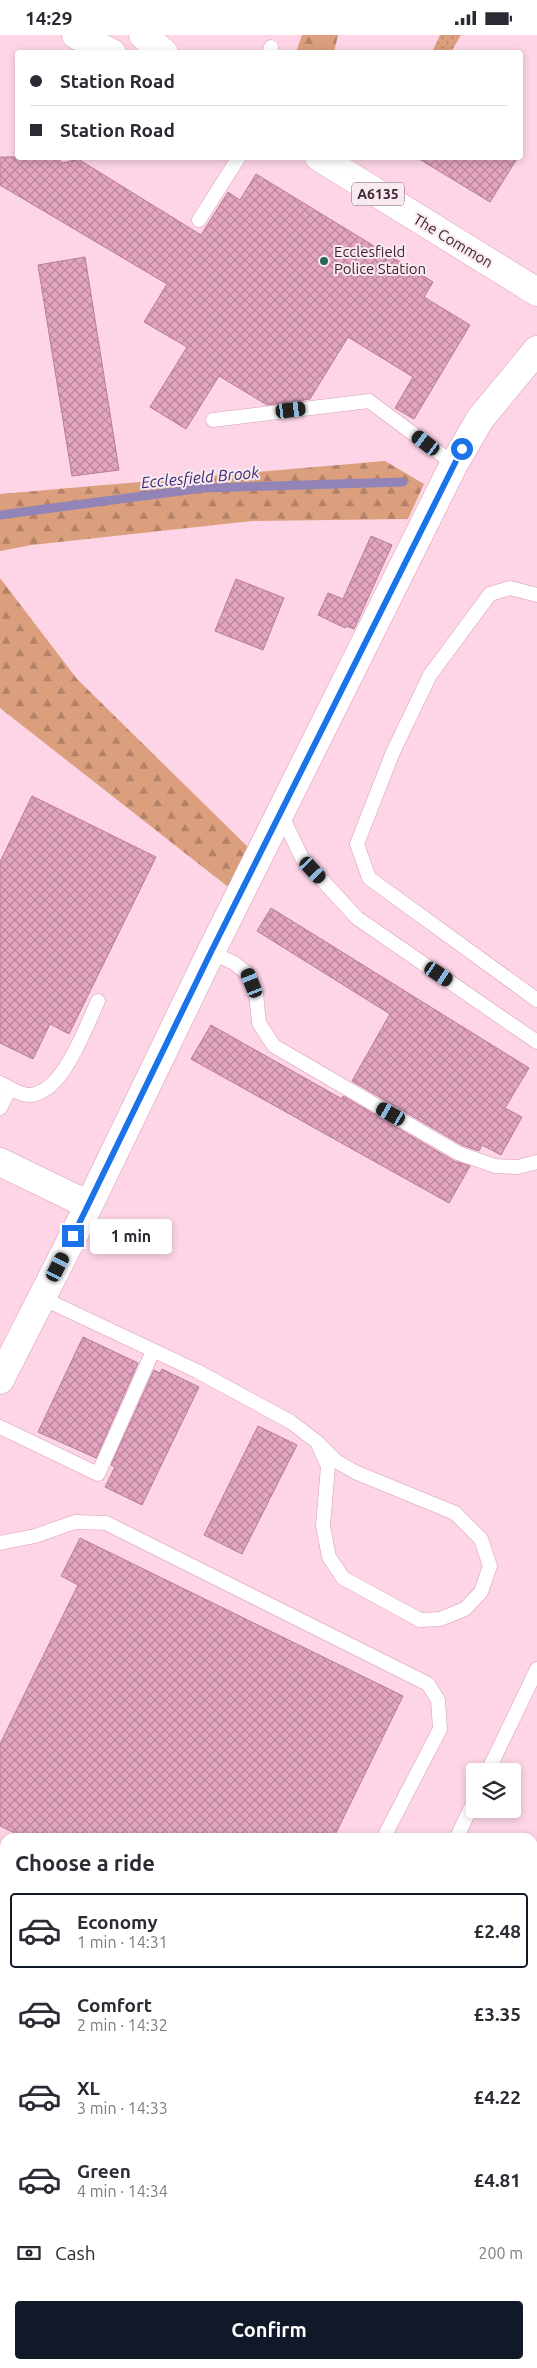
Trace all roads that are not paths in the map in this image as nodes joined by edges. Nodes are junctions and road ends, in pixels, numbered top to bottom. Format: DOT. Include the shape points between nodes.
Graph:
graph roads {
  1 [pos="76,35"];
  2 [pos="144,35"];
  3 [pos="106,50"];
  4 [pos="161,50"];
  5 [pos="237,160"];
  6 [pos="324,160"];
  7 [pos="199,220"];
  8 [pos="537,292"];
  9 [pos="537,350"];
  10 [pos="213,420"];
  11 [pos="454,464"];
  12 [pos="537,595"];
  13 [pos="281,814"];
  14 [pos="211,952"];
  15 [pos="537,1000"];
  16 [pos="98,1001"];
  17 [pos="537,1042"];
  18 [pos="5,1086"];
  19 [pos="0,1108"];
  20 [pos="0,1162"];
  21 [pos="537,1162"];
  22 [pos="89,1205"];
  23 [pos="42,1298"];
  24 [pos="153,1351"];
  25 [pos="0,1380"];
  26 [pos="0,1427"];
  27 [pos="317,1442"];
  28 [pos="0,1543"];
  29 [pos="537,1669"];
  30 [pos="531,1698"];
  31 [pos="493,1763"];
  32 [pos="466,1818"];
  33 [pos="386,1833"];
  34 [pos="459,1833"];
  1 -- 3 [label="street"];
  2 -- 4 [label="street"];
  5 -- 7 [label="lane"];
  6 -- 8 [label="street, The Common / A6135"];
  9 -- 11 [label="street" via="480,419"];
  10 -- 11 [label="lane" via="369,401"];
  11 -- 13 [label="street"];
  12 -- 15 [label="lane" via="510,588 490,594 430,675 393,751 357,844 368,878"];
  13 -- 14 [label="street"];
  13 -- 17 [label="lane" via="302,858 357,917"];
  14 -- 21 [label="lane" via="248,974 256,993 259,1023 274,1046 458,1153 494,1166 518,1167"];
  14 -- 22 [label="street"];
  16 -- 18 [label="lane" via="65,1069 53,1085 27,1095"];
  18 -- 19 [label="lane"];
  20 -- 22 [label="street"];
  22 -- 23 [label="street"];
  23 -- 24 [label="lane"];
  23 -- 25 [label="street"];
  24 -- 26 [label="lane" via="98,1474"];
  24 -- 27 [label="lane" via="291,1422"];
  27 -- 27 [label="lane" via="328,1467 324,1526 329,1557 343,1578 420,1620 440,1619 465,1609 481,1592 490,1566 482,1539 455,1513 355,1472 336,1461"];
  28 -- 33 [label="lane" via="35,1536 76,1522 106,1523 428,1684 438,1701 440,1729"];
  29 -- 30 [label="lane"];
  30 -- 31 [label="lane"];
  32 -- 34 [label="lane"];
}
